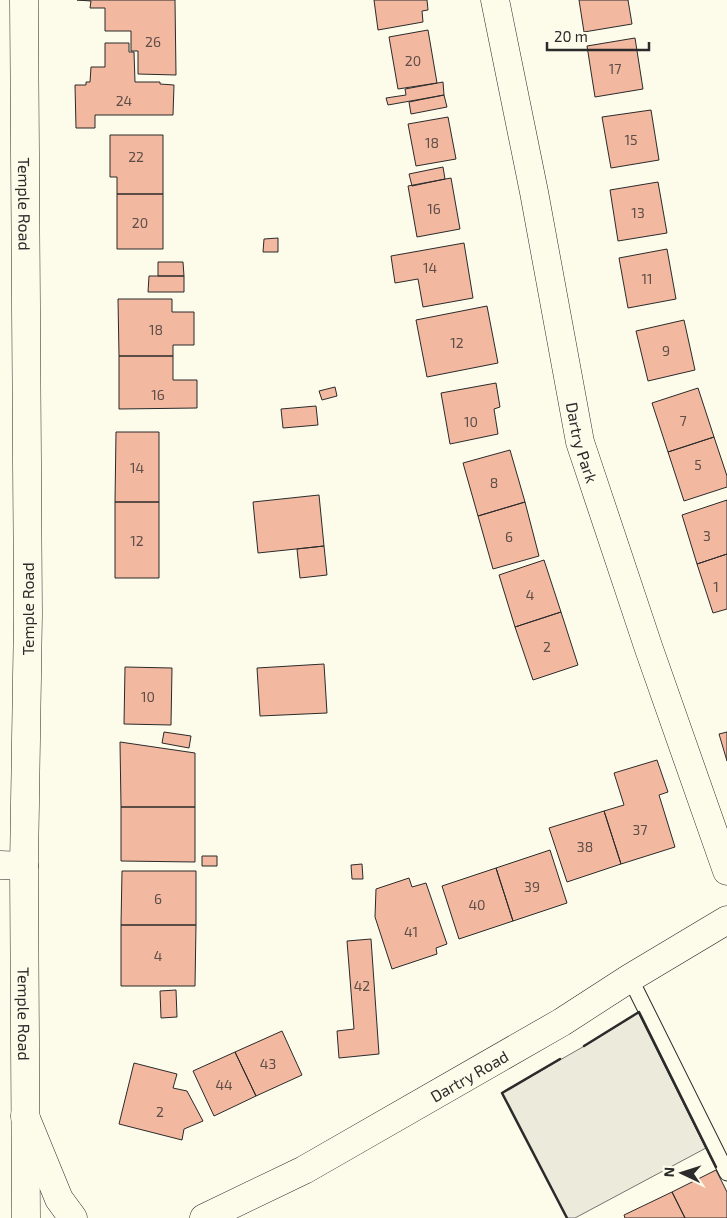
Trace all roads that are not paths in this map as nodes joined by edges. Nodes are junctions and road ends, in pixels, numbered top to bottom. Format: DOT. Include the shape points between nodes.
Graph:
graph roads {
  1 [pos="24,0"];
  2 [pos="495,0"];
  3 [pos="12,865"];
  4 [pos="727,871"];
  5 [pos="727,920"];
  6 [pos="630,978"];
  7 [pos="25,1116"];
  8 [pos="727,1173"];
  9 [pos="26,1218"];
  10 [pos="73,1218"];
  11 [pos="204,1218"];
  1 -- 3 [label="street, Temple Road" via="28,604"];
  2 -- 4 [label="street, Dartry Park" via="580,442"];
  3 -- 7 [label="street, Temple Road"];
  5 -- 6 [label="street, Dartry Road"];
  6 -- 8 [label="lane"];
  6 -- 11 [label="street, Dartry Road" via="562,1022 304,1170"];
  7 -- 9 [label="street, Temple Road"];
  7 -- 10 [label="street" via="59,1200"];
}
